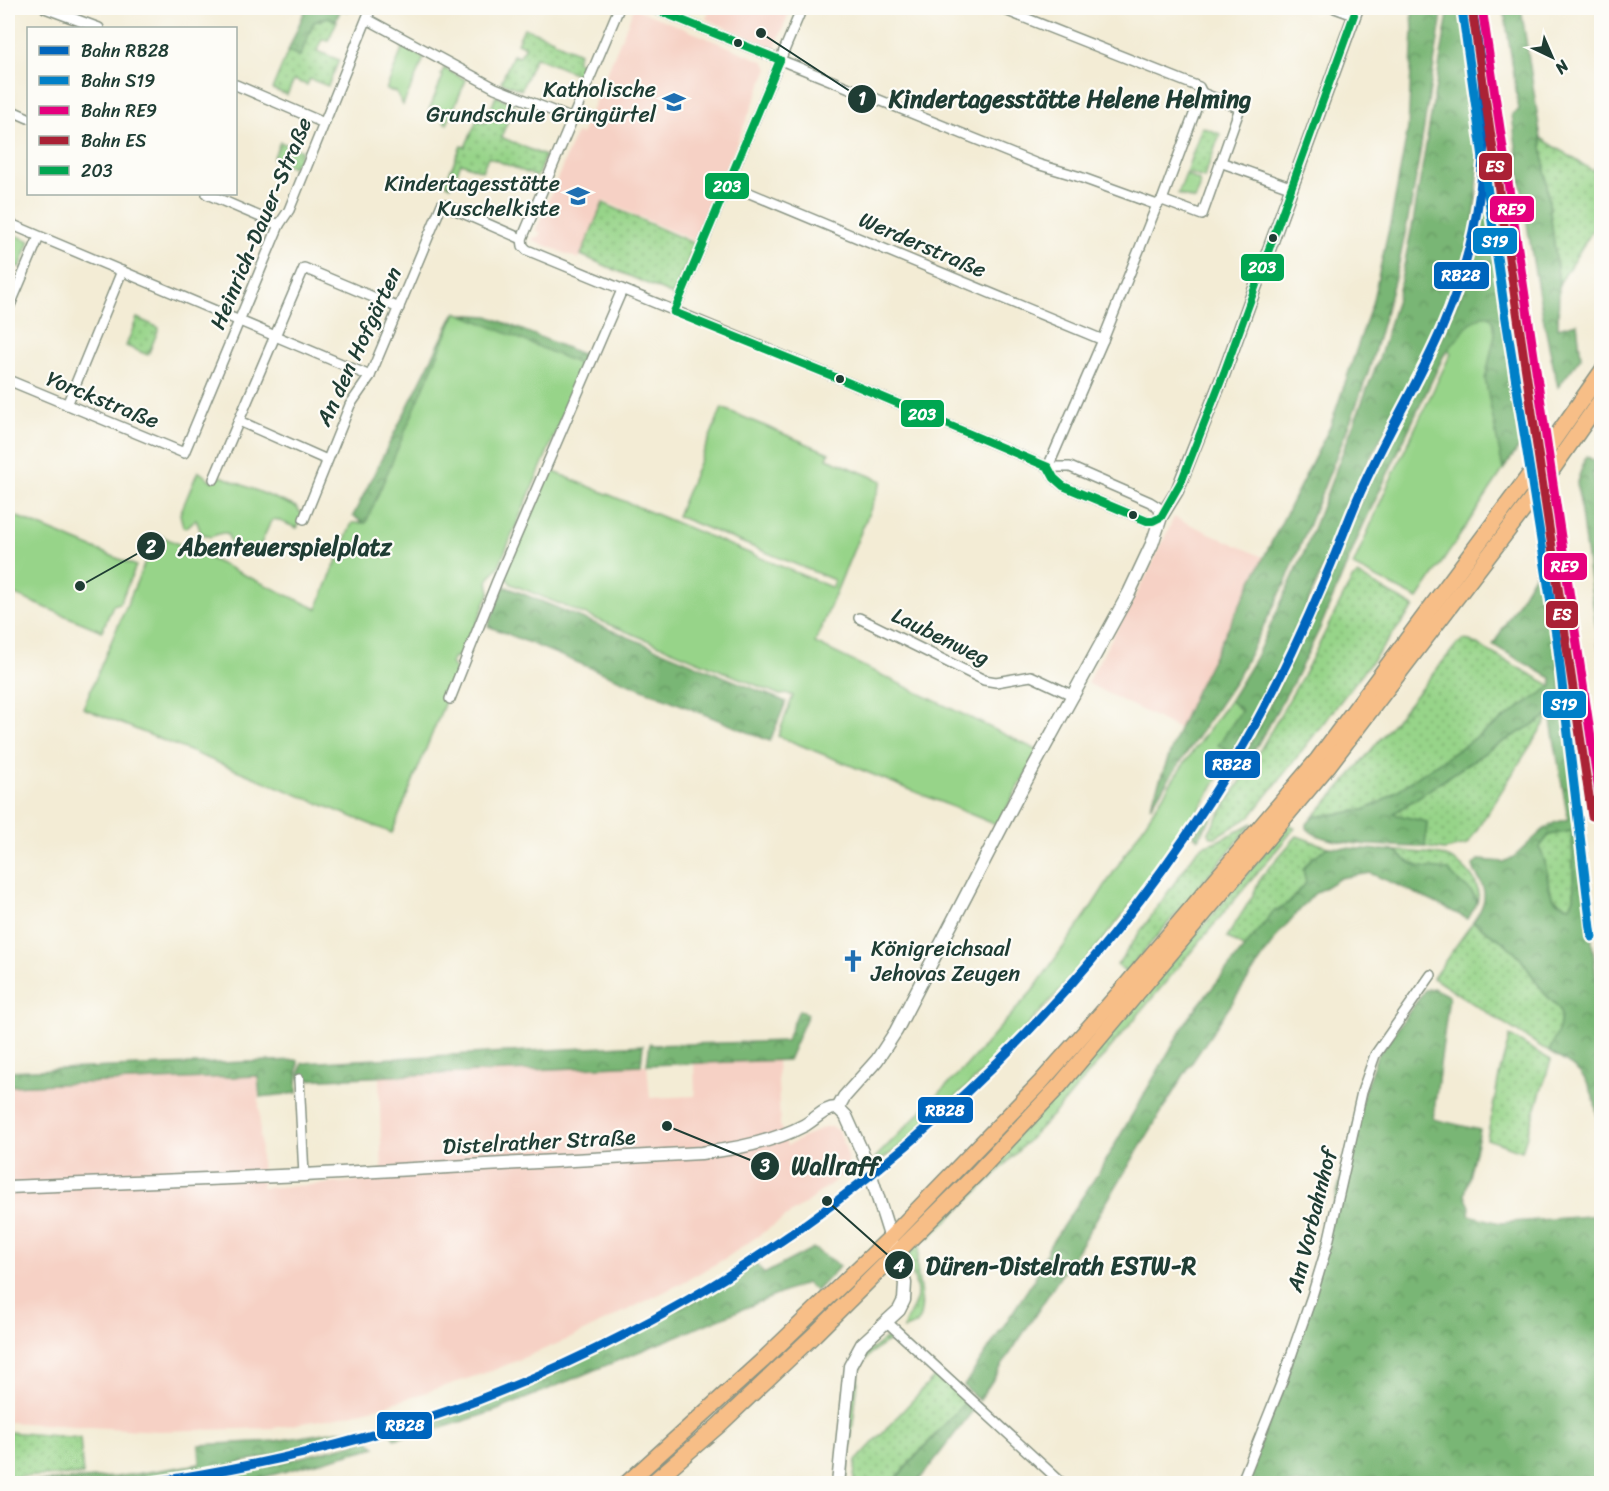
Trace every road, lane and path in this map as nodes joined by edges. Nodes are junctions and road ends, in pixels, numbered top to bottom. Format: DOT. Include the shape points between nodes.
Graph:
graph roads {
  1 [pos="45,8"];
  2 [pos="371,8"];
  3 [pos="619,8"];
  4 [pos="652,8"];
  5 [pos="802,8"];
  6 [pos="1000,8"];
  7 [pos="1335,8"];
  8 [pos="1356,11"];
  9 [pos="367,19"];
  10 [pos="96,27"];
  11 [pos="780,60"];
  12 [pos="237,85"];
  13 [pos="1202,93"];
  14 [pos="8,109"];
  15 [pos="27,118"];
  16 [pos="573,119"];
  17 [pos="324,123"];
  18 [pos="1220,162"];
  19 [pos="728,184"];
  20 [pos="1290,187"];
  21 [pos="209,195"];
  22 [pos="1160,202"];
  23 [pos="8,223"];
  24 [pos="279,225"];
  25 [pos="39,237"];
  26 [pos="523,243"];
  27 [pos="122,271"];
  28 [pos="622,290"];
  29 [pos="399,308"];
  30 [pos="8,310"];
  31 [pos="674,312"];
  32 [pos="239,321"];
  33 [pos="274,336"];
  34 [pos="1103,340"];
  35 [pos="1602,371"];
  36 [pos="370,376"];
  37 [pos="8,380"];
  38 [pos="1602,398"];
  39 [pos="67,405"];
  40 [pos="239,421"];
  41 [pos="184,453"];
  42 [pos="327,460"];
  43 [pos="1048,467"];
  44 [pos="214,479"];
  45 [pos="1161,516"];
  46 [pos="304,519"];
  47 [pos="859,618"];
  48 [pos="1074,696"];
  49 [pos="450,699"];
  50 [pos="1431,975"];
  51 [pos="299,1079"];
  52 [pos="838,1108"];
  53 [pos="304,1175"];
  54 [pos="8,1187"];
  55 [pos="891,1237"];
  56 [pos="896,1253"];
  57 [pos="887,1322"];
  58 [pos="626,1484"];
  59 [pos="651,1484"];
  60 [pos="837,1484"];
  61 [pos="1064,1484"];
  62 [pos="1241,1484"];
  1 -- 10 [label="street"];
  2 -- 9 [label="street, Heinrich-Dauer-Straße"];
  3 -- 16 [label="street"];
  4 -- 11 [label="street"];
  5 -- 11 [label="street"];
  6 -- 13 [label="street" via="1199,87"];
  7 -- 8 [label="street"];
  8 -- 20 [label="street"];
  9 -- 16 [label="street" via="495,88"];
  9 -- 17 [label="street, Heinrich-Dauer-Straße"];
  11 -- 19 [label="street"];
  11 -- 22 [label="street" via="1037,164"];
  12 -- 17 [label="street"];
  13 -- 18 [label="street" via="1240,108"];
  13 -- 22 [label="street"];
  14 -- 15 [label="street"];
  16 -- 26 [label="street"];
  17 -- 24 [label="street, Heinrich-Dauer-Straße" via="289,210"];
  18 -- 20 [label="street"];
  18 -- 22 [label="street" via="1202,215"];
  19 -- 31 [label="street"];
  19 -- 34 [label="street, Werderstraße"];
  20 -- 45 [label="street" via="1186,470"];
  21 -- 24 [label="street"];
  22 -- 34 [label="street"];
  23 -- 25 [label="street"];
  24 -- 32 [label="street, Heinrich-Dauer-Straße"];
  25 -- 27 [label="street"];
  25 -- 30 [label="street"];
  26 -- 28 [label="street" via="527,250"];
  26 -- 29 [label="street, An den Hofgärten" via="442,204"];
  27 -- 32 [label="street"];
  27 -- 39 [label="street"];
  28 -- 31 [label="street"];
  28 -- 49 [label="street"];
  29 -- 33 [label="street" via="304,268"];
  29 -- 36 [label="street, An den Hofgärten"];
  31 -- 43 [label="street"];
  32 -- 33 [label="street"];
  32 -- 41 [label="street, Heinrich-Dauer-Straße"];
  33 -- 36 [label="street"];
  33 -- 40 [label="street"];
  34 -- 43 [label="street"];
  35 -- 55 [label="main road" via="1525,481 1317,759 1049,1073"];
  36 -- 42 [label="street, An den Hofgärten" via="350,405"];
  37 -- 39 [label="street, Yorckstraße"];
  38 -- 56 [label="main road" via="1531,500 1328,766 1060,1085"];
  39 -- 41 [label="street, Yorckstraße"];
  40 -- 42 [label="street"];
  40 -- 44 [label="street"];
  42 -- 46 [label="street, An den Hofgärten"];
  43 -- 45 [label="street" via="1070,466 1150,502 1158,507"];
  43 -- 45 [label="street" via="1063,486 1147,521"];
  45 -- 48 [label="street" via="1129,593"];
  47 -- 48 [label="street, Laubenweg" via="984,680 996,682 1031,676"];
  48 -- 52 [label="street" via="896,1030"];
  50 -- 62 [label="street, Am Vorbahnhof" via="1385,1037 1369,1069 1329,1243 1283,1379"];
  51 -- 53 [label="street"];
  52 -- 53 [label="street, Distelrather Straße" via="831,1107 784,1134 720,1151"];
  52 -- 55 [label="street" via="859,1144"];
  53 -- 54 [label="street, Distelrather Straße"];
  55 -- 56 [label="street"];
  55 -- 58 [label="main road"];
  56 -- 57 [label="street" via="905,1283 904,1300"];
  56 -- 59 [label="main road" via="718,1426"];
  57 -- 60 [label="street" via="862,1344 850,1366"];
  57 -- 61 [label="street"];
}
